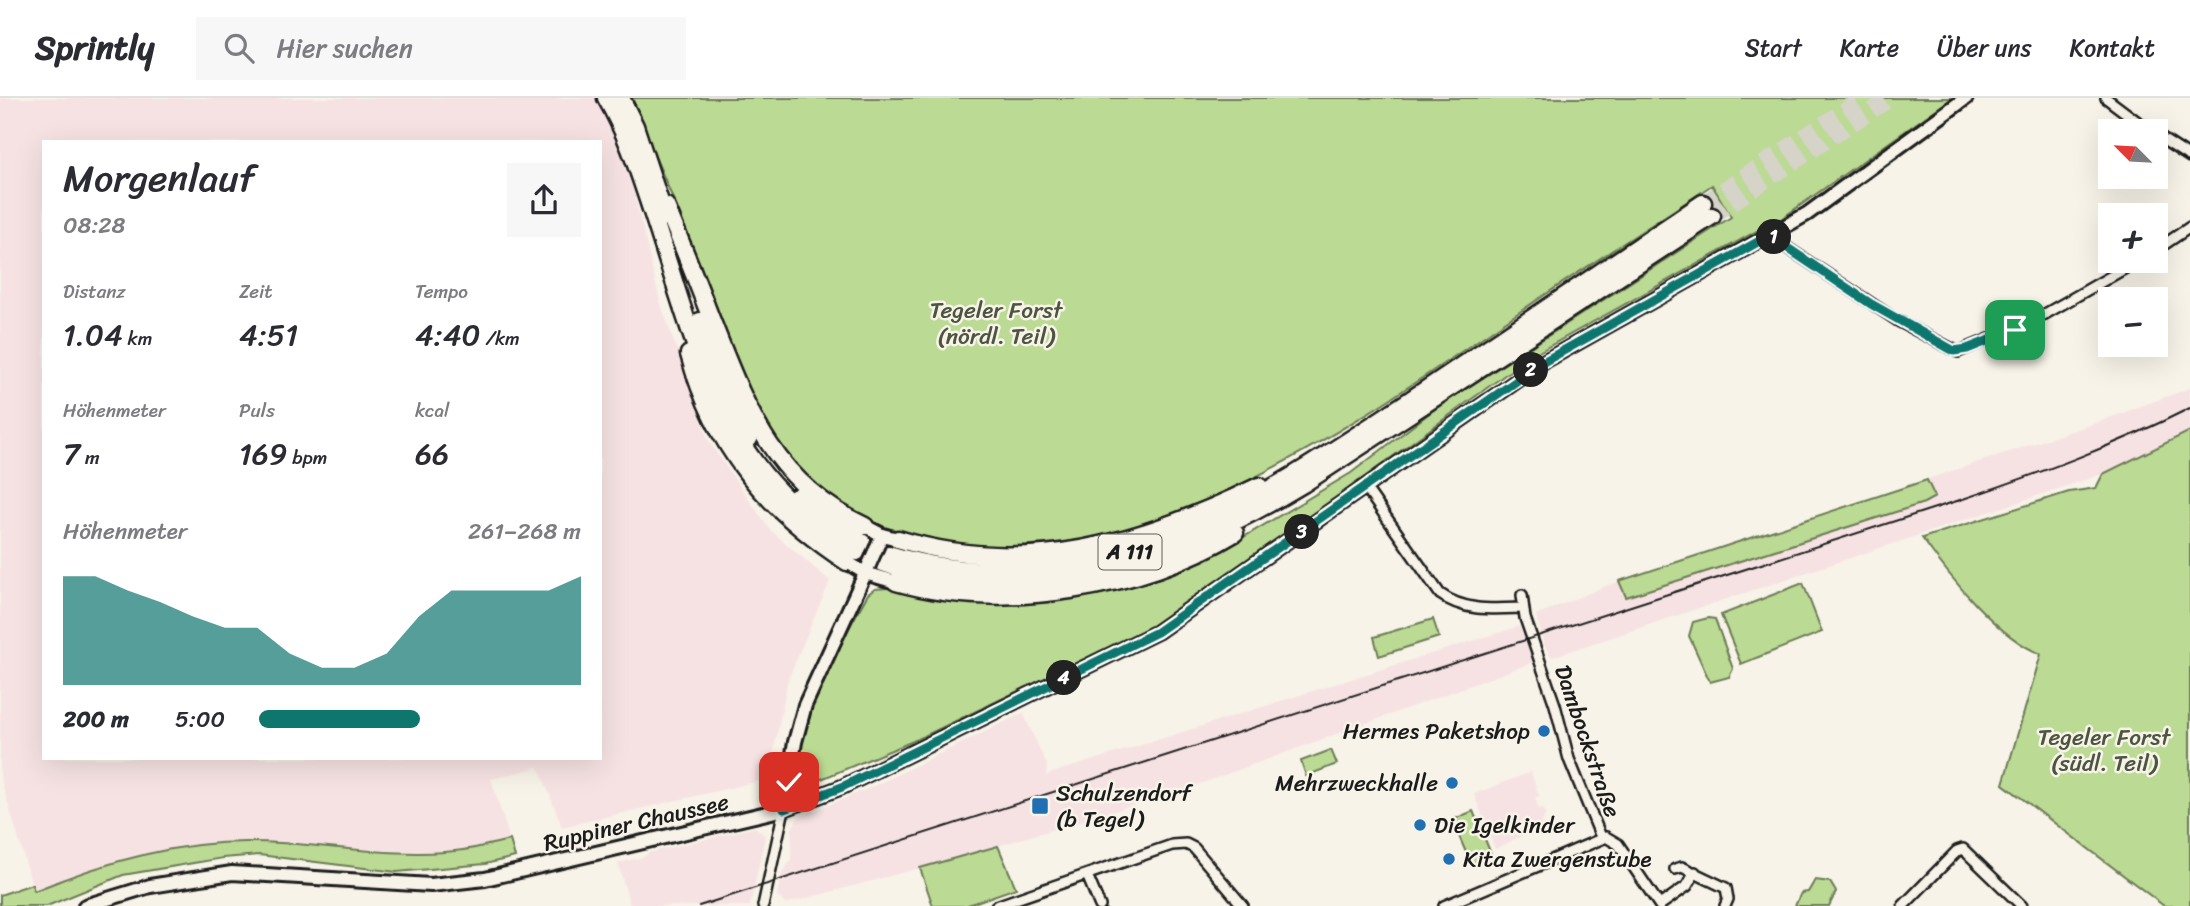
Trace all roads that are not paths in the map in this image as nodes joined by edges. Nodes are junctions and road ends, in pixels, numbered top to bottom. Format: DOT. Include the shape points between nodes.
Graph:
graph roads {
  1 [pos="606,98"];
  2 [pos="621,98"];
  3 [pos="1966,98"];
  4 [pos="2106,98"];
  5 [pos="2134,119"];
  6 [pos="2168,143"];
  7 [pos="2190,157"];
  8 [pos="641,160"];
  9 [pos="2190,227"];
  10 [pos="1772,234"];
  11 [pos="2168,242"];
  12 [pos="2117,273"];
  13 [pos="1409,415"];
  14 [pos="1366,487"];
  15 [pos="865,526"];
  16 [pos="873,553"];
  17 [pos="896,582"];
  18 [pos="1522,595"];
  19 [pos="1523,608"];
  20 [pos="784,809"];
  21 [pos="1601,837"];
  22 [pos="1675,869"];
  23 [pos="1695,872"];
  24 [pos="1087,875"];
  25 [pos="85,906"];
  26 [pos="763,906"];
  27 [pos="996,906"];
  28 [pos="1100,906"];
  29 [pos="1243,906"];
  30 [pos="1444,906"];
  31 [pos="1660,906"];
  32 [pos="1725,906"];
  33 [pos="1903,906"];
  34 [pos="2022,906"];
  1 -- 8 [label="highway, A 111"];
  2 -- 8 [label="highway, A 111"];
  3 -- 10 [label="street, Ruppiner Chaussee" via="1838,193"];
  4 -- 5 [label="street"];
  6 -- 7 [label="street"];
  8 -- 15 [label="highway" via="743,403 779,460 803,485 834,510"];
  8 -- 16 [label="highway, A 111" via="704,367 741,446 792,507 829,536"];
  9 -- 11 [label="street"];
  10 -- 12 [label="street" via="1871,304 1958,352 2031,322"];
  10 -- 14 [label="street, Ruppiner Chaussee" via="1545,361"];
  13 -- 16 [label="highway, A 111" via="1304,484 1234,523 1126,564 1001,583 926,576"];
  13 -- 16 [label="highway, A 111" via="1708,209 1348,441 1197,514 1101,545 1042,555"];
  13 -- 17 [label="highway" via="1302,492 1211,548 1168,566 1084,587 1016,595 958,594"];
  14 -- 19 [label="street" via="1440,594 1467,608"];
  14 -- 20 [label="street, Ruppiner Chaussee" via="1157,632 842,787"];
  15 -- 16 [label="street"];
  16 -- 17 [label="street"];
  16 -- 20 [label="street" via="805,705"];
  18 -- 19 [label="street, Dambockstraße"];
  19 -- 21 [label="street, Dambockstraße" via="1569,759"];
  20 -- 25 [label="street, Ruppiner Chaussee" via="471,881 431,884 232,873 150,886"];
  20 -- 26 [label="street"];
  21 -- 30 [label="street"];
  21 -- 31 [label="street, Dambockstraße" via="1618,844"];
  22 -- 23 [label="street"];
  23 -- 31 [label="street" via="1687,886"];
  23 -- 32 [label="street" via="1726,888"];
  24 -- 27 [label="street"];
  24 -- 28 [label="street"];
  24 -- 29 [label="street" via="1186,844"];
  33 -- 34 [label="street" via="1964,849"];
}
